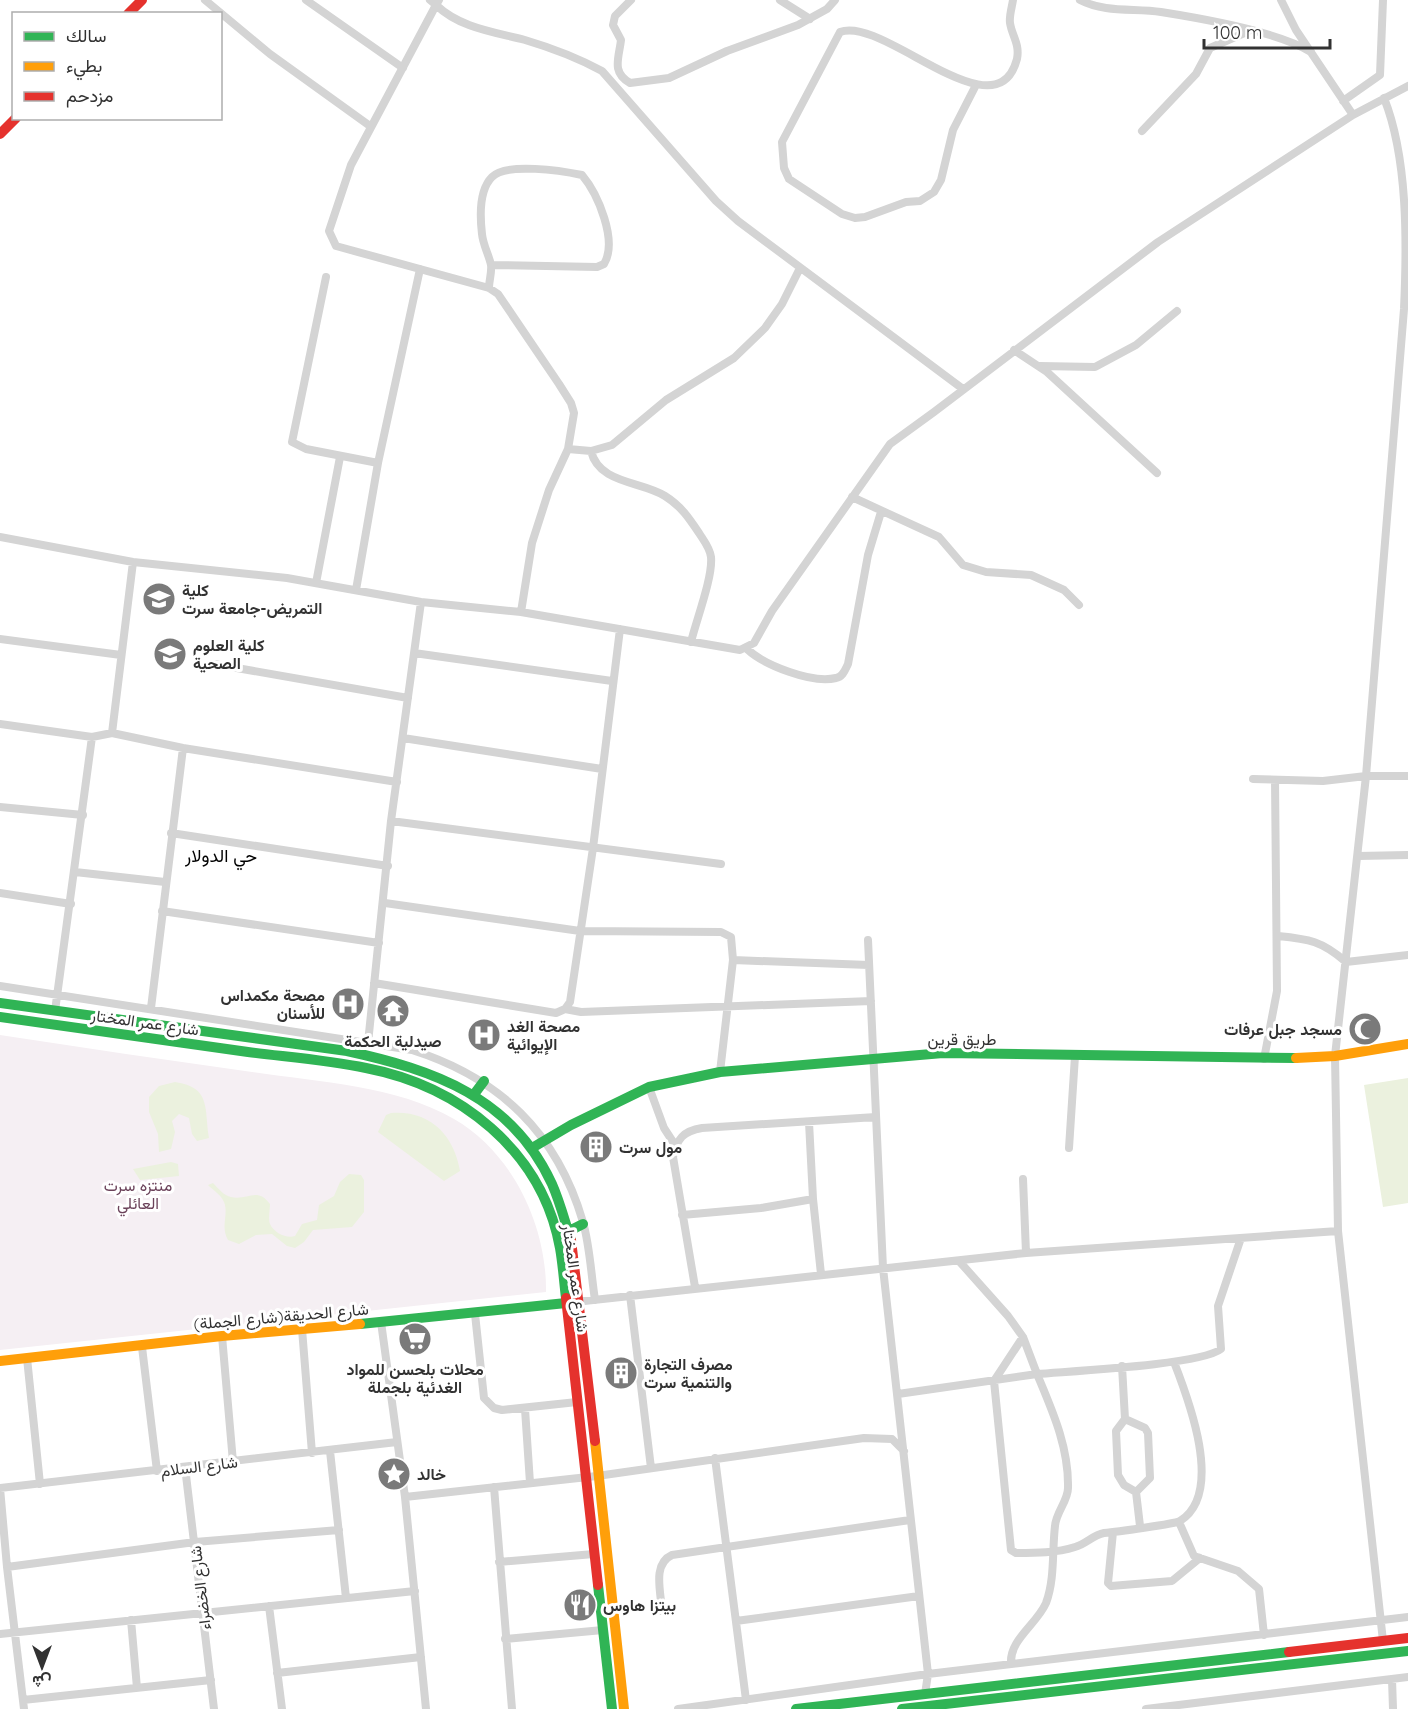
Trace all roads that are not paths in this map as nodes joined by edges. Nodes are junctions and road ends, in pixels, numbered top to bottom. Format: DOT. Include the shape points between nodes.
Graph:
graph roads {
  1 [pos="142,0"];
  2 [pos="205,0"];
  3 [pos="306,0"];
  4 [pos="631,0"];
  5 [pos="780,0"];
  6 [pos="835,0"];
  7 [pos="1013,0"];
  8 [pos="1080,0"];
  9 [pos="1281,0"];
  10 [pos="1383,0"];
  11 [pos="435,2"];
  12 [pos="130,12"];
  13 [pos="219,12"];
  14 [pos="222,14"];
  15 [pos="810,18"];
  16 [pos="1249,32"];
  17 [pos="1311,52"];
  18 [pos="403,68"];
  19 [pos="976,85"];
  20 [pos="1408,86"];
  21 [pos="1384,99"];
  22 [pos="1343,100"];
  23 [pos="1353,115"];
  24 [pos="14,120"];
  25 [pos="370,126"];
  26 [pos="1142,131"];
  27 [pos="0,134"];
  28 [pos="1405,157"];
  29 [pos="1408,236"];
  30 [pos="491,265"];
  31 [pos="800,268"];
  32 [pos="420,269"];
  33 [pos="327,277"];
  34 [pos="489,288"];
  35 [pos="1177,311"];
  36 [pos="1014,350"];
  37 [pos="1404,364"];
  38 [pos="1038,366"];
  39 [pos="963,389"];
  40 [pos="568,449"];
  41 [pos="591,451"];
  42 [pos="340,456"];
  43 [pos="378,464"];
  44 [pos="1157,473"];
  45 [pos="852,497"];
  46 [pos="881,512"];
  47 [pos="0,537"];
  48 [pos="133,562"];
  49 [pos="316,583"];
  50 [pos="356,590"];
  51 [pos="421,602"];
  52 [pos="1079,605"];
  53 [pos="520,612"];
  54 [pos="620,629"];
  55 [pos="0,639"];
  56 [pos="691,642"];
  57 [pos="747,649"];
  58 [pos="414,653"];
  59 [pos="121,655"];
  60 [pos="214,664"];
  61 [pos="612,681"];
  62 [pos="408,698"];
  63 [pos="0,724"];
  64 [pos="112,734"];
  65 [pos="92,737"];
  66 [pos="403,738"];
  67 [pos="183,748"];
  68 [pos="602,768"];
  69 [pos="1366,776"];
  70 [pos="1408,776"];
  71 [pos="1252,779"];
  72 [pos="1275,780"];
  73 [pos="397,782"];
  74 [pos="0,807"];
  75 [pos="83,815"];
  76 [pos="391,821"];
  77 [pos="171,833"];
  78 [pos="593,848"];
  79 [pos="1408,855"];
  80 [pos="1358,856"];
  81 [pos="721,864"];
  82 [pos="388,866"];
  83 [pos="75,872"];
  84 [pos="165,882"];
  85 [pos="0,894"];
  86 [pos="385,903"];
  87 [pos="71,904"];
  88 [pos="162,911"];
  89 [pos="580,931"];
  90 [pos="1278,936"];
  91 [pos="868,940"];
  92 [pos="379,944"];
  93 [pos="1408,955"];
  94 [pos="733,960"];
  95 [pos="1346,962"];
  96 [pos="869,965"];
  97 [pos="374,983"];
  98 [pos="0,986"];
  99 [pos="57,994"];
  100 [pos="871,1001"];
  101 [pos="0,1003"];
  102 [pos="728,1006"];
  103 [pos="151,1008"];
  104 [pos="565,1009"];
  105 [pos="55,1011"];
  106 [pos="0,1017"];
  107 [pos="368,1043"];
  108 [pos="1408,1044"];
  109 [pos="1075,1056"];
  110 [pos="1335,1056"];
  111 [pos="873,1057"];
  112 [pos="1263,1059"];
  113 [pos="720,1072"];
  114 [pos="484,1081"];
  115 [pos="649,1087"];
  116 [pos="474,1094"];
  117 [pos="876,1117"];
  118 [pos="809,1122"];
  119 [pos="546,1140"];
  120 [pos="675,1145"];
  121 [pos="532,1148"];
  122 [pos="1070,1148"];
  123 [pos="1023,1179"];
  124 [pos="813,1199"];
  125 [pos="682,1215"];
  126 [pos="583,1224"];
  127 [pos="569,1231"];
  128 [pos="1338,1231"];
  129 [pos="1241,1238"];
  130 [pos="1026,1253"];
  131 [pos="959,1261"];
  132 [pos="884,1268"];
  133 [pos="821,1274"];
  134 [pos="695,1287"];
  135 [pos="630,1295"];
  136 [pos="595,1300"];
  137 [pos="579,1302"];
  138 [pos="566,1303"];
  139 [pos="475,1314"];
  140 [pos="381,1322"];
  141 [pos="302,1329"];
  142 [pos="222,1336"];
  143 [pos="1023,1337"];
  144 [pos="142,1347"];
  145 [pos="27,1358"];
  146 [pos="0,1361"];
  147 [pos="1174,1362"];
  148 [pos="1122,1366"];
  149 [pos="1037,1374"];
  150 [pos="994,1381"];
  151 [pos="898,1394"];
  152 [pos="577,1402"];
  153 [pos="525,1409"];
  154 [pos="591,1413"];
  155 [pos="579,1415"];
  156 [pos="1125,1419"];
  157 [pos="397,1442"];
  158 [pos="330,1451"];
  159 [pos="312,1453"];
  160 [pos="905,1455"];
  161 [pos="715,1458"];
  162 [pos="233,1462"];
  163 [pos="185,1467"];
  164 [pos="651,1468"];
  165 [pos="157,1471"];
  166 [pos="591,1476"];
  167 [pos="530,1483"];
  168 [pos="40,1484"];
  169 [pos="494,1487"];
  170 [pos="0,1488"];
  171 [pos="1136,1492"];
  172 [pos="405,1497"];
  173 [pos="910,1520"];
  174 [pos="1179,1522"];
  175 [pos="1140,1526"];
  176 [pos="339,1530"];
  177 [pos="1113,1532"];
  178 [pos="195,1542"];
  179 [pos="725,1545"];
  180 [pos="1054,1552"];
  181 [pos="594,1554"];
  182 [pos="1200,1558"];
  183 [pos="499,1562"];
  184 [pos="7,1567"];
  185 [pos="415,1591"];
  186 [pos="919,1596"];
  187 [pos="346,1598"];
  188 [pos="269,1606"];
  189 [pos="203,1611"];
  190 [pos="662,1611"];
  191 [pos="1408,1617"];
  192 [pos="130,1620"];
  193 [pos="735,1621"];
  194 [pos="1382,1622"];
  195 [pos="603,1630"];
  196 [pos="16,1632"];
  197 [pos="0,1634"];
  198 [pos="1264,1635"];
  199 [pos="1408,1638"];
  200 [pos="506,1639"];
  201 [pos="1383,1641"];
  202 [pos="1408,1651"];
  203 [pos="422,1657"];
  204 [pos="1011,1664"];
  205 [pos="277,1673"];
  206 [pos="928,1674"];
  207 [pos="1408,1677"];
  208 [pos="1392,1679"];
  209 [pos="211,1680"];
  210 [pos="136,1688"];
  211 [pos="925,1694"];
  212 [pos="1241,1698"];
  213 [pos="746,1700"];
  214 [pos="23,1705"];
  215 [pos="616,1705"];
  216 [pos="1181,1707"];
  217 [pos="214,1709"];
  218 [pos="282,1709"];
  219 [pos="426,1709"];
  220 [pos="512,1709"];
  221 [pos="631,1709"];
  222 [pos="678,1709"];
  223 [pos="796,1709"];
  224 [pos="902,1709"];
  225 [pos="1146,1709"];
  226 [pos="1242,1709"];
  227 [pos="1394,1709"];
  1 -- 12 [label="main road"];
  2 -- 13 [label="street"];
  3 -- 18 [label="street"];
  4 -- 15 [label="street" via="615,16 613,25 621,40 616,59 618,70 630,83 669,78"];
  5 -- 15 [label="street"];
  6 -- 15 [label="street"];
  7 -- 19 [label="street" via="1010,23 1018,45 1011,71 1001,82"];
  8 -- 16 [label="street" via="1108,8 1205,20"];
  9 -- 17 [label="street"];
  10 -- 22 [label="street" via="1380,75"];
  11 -- 18 [label="street"];
  11 -- 31 [label="street" via="444,12 473,27 548,48 602,71 716,201"];
  14 -- 25 [label="street"];
  16 -- 17 [label="street" via="1290,42"];
  16 -- 26 [label="street" via="1210,48 1196,74"];
  17 -- 22 [label="street"];
  18 -- 25 [label="street"];
  19 -- 19 [label="street" via="951,136 941,180 927,198 855,218 842,214 789,179 782,142 840,32 860,31"];
  20 -- 21 [label="street"];
  21 -- 23 [label="street"];
  21 -- 28 [label="street"];
  22 -- 23 [label="street"];
  23 -- 36 [label="street" via="1158,242"];
  24 -- 27 [label="main road"];
  25 -- 32 [label="street" via="330,224 331,238 336,246"];
  28 -- 29 [label="street"];
  29 -- 37 [label="street"];
  30 -- 30 [label="street" via="482,234 482,216 483,195 493,176 505,169 582,175 590,185 608,235 609,253 604,264"];
  30 -- 34 [label="street"];
  31 -- 39 [label="street"];
  31 -- 41 [label="street" via="782,304 751,344 666,400 625,437"];
  32 -- 34 [label="street"];
  32 -- 43 [label="street"];
  33 -- 42 [label="street" via="292,442 298,447"];
  34 -- 40 [label="street" via="503,300 571,403 574,424"];
  35 -- 38 [label="street" via="1136,345 1095,368"];
  36 -- 38 [label="street"];
  36 -- 39 [label="street"];
  37 -- 69 [label="street"];
  38 -- 44 [label="street"];
  39 -- 45 [label="street" via="890,444"];
  40 -- 41 [label="street"];
  40 -- 53 [label="street" via="549,490 532,543"];
  41 -- 56 [label="street" via="603,471 663,495 677,505 709,548 711,565"];
  42 -- 43 [label="street"];
  42 -- 49 [label="street"];
  43 -- 50 [label="street"];
  45 -- 46 [label="street"];
  45 -- 57 [label="street"];
  46 -- 52 [label="street" via="939,537 963,565 986,572 1031,575 1064,590"];
  46 -- 57 [label="street" via="843,674 819,678 774,667"];
  47 -- 48 [label="street"];
  48 -- 49 [label="street"];
  48 -- 59 [label="street"];
  49 -- 50 [label="street"];
  50 -- 51 [label="street"];
  51 -- 53 [label="street"];
  51 -- 58 [label="street"];
  53 -- 54 [label="street"];
  54 -- 56 [label="street"];
  54 -- 61 [label="street"];
  55 -- 59 [label="street"];
  56 -- 57 [label="street"];
  58 -- 61 [label="street"];
  58 -- 62 [label="street"];
  59 -- 64 [label="street"];
  60 -- 62 [label="street"];
  61 -- 68 [label="street"];
  62 -- 66 [label="street"];
  63 -- 65 [label="street"];
  64 -- 65 [label="street"];
  64 -- 67 [label="street"];
  65 -- 75 [label="street"];
  66 -- 68 [label="street"];
  66 -- 73 [label="street"];
  67 -- 73 [label="street"];
  67 -- 77 [label="street"];
  68 -- 78 [label="street"];
  69 -- 70 [label="street"];
  69 -- 72 [label="street" via="1323,781"];
  69 -- 80 [label="street"];
  71 -- 72 [label="street"];
  72 -- 90 [label="street"];
  73 -- 76 [label="street"];
  74 -- 75 [label="street"];
  75 -- 83 [label="street"];
  76 -- 78 [label="street"];
  76 -- 82 [label="street"];
  77 -- 82 [label="street"];
  77 -- 84 [label="street"];
  78 -- 81 [label="street"];
  78 -- 89 [label="street"];
  79 -- 80 [label="street"];
  80 -- 95 [label="street"];
  82 -- 86 [label="street"];
  83 -- 84 [label="street"];
  83 -- 87 [label="street"];
  84 -- 88 [label="street"];
  85 -- 87 [label="street"];
  86 -- 89 [label="street"];
  86 -- 92 [label="street"];
  87 -- 99 [label="street"];
  88 -- 92 [label="street"];
  88 -- 103 [label="street"];
  89 -- 94 [label="street" via="721,932 731,937"];
  89 -- 104 [label="street" via="570,1002"];
  90 -- 95 [label="street" via="1312,940 1330,948"];
  90 -- 112 [label="street" via="1277,991"];
  91 -- 96 [label="street"];
  92 -- 97 [label="street"];
  93 -- 95 [label="street"];
  94 -- 96 [label="street"];
  94 -- 102 [label="street"];
  95 -- 110 [label="street"];
  96 -- 100 [label="street"];
  97 -- 104 [label="street" via="556,1013"];
  97 -- 107 [label="street"];
  98 -- 99 [label="street"];
  99 -- 103 [label="street"];
  99 -- 105 [label="street"];
  100 -- 102 [label="street"];
  100 -- 111 [label="street"];
  101 -- 105 [label="main road"];
  102 -- 104 [label="street"];
  102 -- 113 [label="street"];
  103 -- 107 [label="street"];
  105 -- 116 [label="main road" via="367,1054 441,1075"];
  106 -- 138 [label="main road, شارع عمر المختار" via="366,1068 435,1088 495,1128 519,1156 552,1216"];
  107 -- 114 [label="street" via="447,1061"];
  108 -- 110 [label="main road, طريق قرين"];
  109 -- 111 [label="main road, طريق قرين" via="943,1053"];
  109 -- 112 [label="main road, طريق قرين"];
  109 -- 122 [label="street"];
  110 -- 112 [label="main road, طريق قرين"];
  110 -- 128 [label="street"];
  111 -- 113 [label="main road, طريق قرين"];
  111 -- 117 [label="street"];
  113 -- 115 [label="main road, طريق قرين"];
  114 -- 116 [label="main road"];
  114 -- 119 [label="street"];
  115 -- 119 [label="main road, طريق قرين"];
  115 -- 120 [label="street" via="664,1128"];
  116 -- 121 [label="main road" via="504,1117"];
  117 -- 118 [label="street"];
  117 -- 132 [label="street"];
  118 -- 120 [label="street" via="690,1130"];
  118 -- 124 [label="street"];
  119 -- 121 [label="main road, طريق قرين"];
  119 -- 126 [label="street"];
  120 -- 125 [label="street" via="672,1157"];
  121 -- 127 [label="main road" via="552,1182"];
  123 -- 130 [label="street"];
  124 -- 125 [label="street"];
  124 -- 133 [label="street"];
  125 -- 134 [label="street"];
  126 -- 127 [label="main road"];
  126 -- 136 [label="street"];
  127 -- 137 [label="main road"];
  128 -- 129 [label="street"];
  128 -- 194 [label="street"];
  129 -- 130 [label="street"];
  129 -- 147 [label="street" via="1218,1306 1221,1349"];
  130 -- 131 [label="street"];
  131 -- 132 [label="street"];
  131 -- 143 [label="street"];
  132 -- 133 [label="street"];
  132 -- 151 [label="street"];
  133 -- 134 [label="street"];
  134 -- 135 [label="street"];
  135 -- 136 [label="street"];
  135 -- 164 [label="street"];
  136 -- 137 [label="street"];
  137 -- 138 [label="street"];
  137 -- 154 [label="main road"];
  138 -- 139 [label="main road, شارع الحديقة(شارع الجملة)"];
  138 -- 152 [label="main road, شارع عمر المختار"];
  139 -- 140 [label="main road, شارع الحديقة(شارع الجملة)"];
  139 -- 153 [label="street" via="484,1398 494,1408"];
  140 -- 141 [label="main road, شارع الحديقة(شارع الجملة)"];
  140 -- 157 [label="street"];
  141 -- 142 [label="main road, شارع الحديقة(شارع الجملة)"];
  141 -- 159 [label="street"];
  142 -- 144 [label="main road, شارع الحديقة(شارع الجملة)"];
  142 -- 162 [label="street"];
  143 -- 149 [label="street"];
  143 -- 150 [label="street"];
  144 -- 145 [label="main road, شارع الحديقة(شارع الجملة)"];
  144 -- 165 [label="street"];
  145 -- 146 [label="main road, شارع الحديقة(شارع الجملة)"];
  145 -- 168 [label="street"];
  147 -- 148 [label="street"];
  147 -- 174 [label="street" via="1196,1421 1203,1475 1191,1509"];
  148 -- 149 [label="street"];
  148 -- 156 [label="street"];
  149 -- 150 [label="street"];
  149 -- 180 [label="street" via="1061,1435 1068,1482 1067,1495 1055,1520"];
  150 -- 151 [label="street"];
  150 -- 180 [label="street" via="1011,1550"];
  151 -- 160 [label="street"];
  152 -- 153 [label="street"];
  152 -- 155 [label="main road, شارع عمر المختار"];
  153 -- 167 [label="street"];
  154 -- 155 [label="main road"];
  154 -- 166 [label="main road"];
  155 -- 166 [label="main road, شارع عمر المختار"];
  156 -- 171 [label="street" via="1116,1431 1118,1475 1124,1485"];
  156 -- 171 [label="street" via="1148,1433 1150,1478"];
  157 -- 158 [label="street, شارع السلام"];
  157 -- 172 [label="street"];
  158 -- 159 [label="street, شارع السلام"];
  158 -- 176 [label="street"];
  159 -- 162 [label="street, شارع السلام"];
  160 -- 161 [label="street" via="898,1442 884,1436"];
  160 -- 173 [label="street"];
  161 -- 164 [label="street"];
  161 -- 179 [label="street"];
  162 -- 163 [label="street, شارع السلام"];
  163 -- 165 [label="street, شارع السلام"];
  163 -- 178 [label="street, شارع الخضراء"];
  164 -- 166 [label="street"];
  165 -- 168 [label="street, شارع السلام"];
  166 -- 167 [label="street"];
  166 -- 181 [label="main road, شارع عمر المختار"];
  166 -- 215 [label="main road"];
  167 -- 169 [label="street"];
  168 -- 170 [label="street, شارع السلام"];
  169 -- 172 [label="street"];
  169 -- 183 [label="street"];
  170 -- 184 [label="street"];
  171 -- 175 [label="street"];
  172 -- 185 [label="street"];
  173 -- 179 [label="street"];
  173 -- 186 [label="street"];
  174 -- 175 [label="street"];
  174 -- 182 [label="street" via="1191,1552"];
  175 -- 177 [label="street"];
  176 -- 178 [label="street"];
  176 -- 187 [label="street"];
  177 -- 180 [label="street"];
  177 -- 182 [label="street" via="1108,1583 1111,1586 1172,1581"];
  178 -- 184 [label="street"];
  178 -- 189 [label="street, شارع الخضراء"];
  179 -- 190 [label="street" via="663,1559 659,1566"];
  179 -- 193 [label="street"];
  180 -- 204 [label="street" via="1051,1585 1044,1606 1010,1654"];
  181 -- 183 [label="street"];
  181 -- 195 [label="main road, شارع عمر المختار"];
  182 -- 198 [label="street" via="1238,1571 1259,1589"];
  183 -- 200 [label="street"];
  184 -- 196 [label="street"];
  185 -- 187 [label="street"];
  185 -- 203 [label="street"];
  186 -- 193 [label="street"];
  186 -- 206 [label="street"];
  187 -- 188 [label="street"];
  188 -- 189 [label="street"];
  188 -- 205 [label="street"];
  189 -- 192 [label="street"];
  189 -- 209 [label="street, شارع الخضراء"];
  191 -- 194 [label="street"];
  192 -- 196 [label="street"];
  192 -- 210 [label="street"];
  193 -- 213 [label="street"];
  194 -- 198 [label="street"];
  194 -- 201 [label="street"];
  195 -- 200 [label="street"];
  195 -- 215 [label="main road, شارع عمر المختار"];
  196 -- 197 [label="street"];
  196 -- 214 [label="street"];
  198 -- 204 [label="street"];
  199 -- 201 [label="main road"];
  200 -- 220 [label="street"];
  201 -- 211 [label="main road"];
  202 -- 224 [label="main road"];
  203 -- 205 [label="street"];
  203 -- 219 [label="street"];
  204 -- 206 [label="street"];
  205 -- 218 [label="street"];
  206 -- 211 [label="street"];
  206 -- 213 [label="street"];
  207 -- 208 [label="street"];
  208 -- 212 [label="street"];
  208 -- 227 [label="street"];
  209 -- 210 [label="street"];
  209 -- 217 [label="street, شارع الخضراء"];
  210 -- 214 [label="street"];
  211 -- 223 [label="main road"];
  212 -- 216 [label="street"];
  212 -- 226 [label="street"];
  213 -- 222 [label="street"];
  215 -- 221 [label="main road"];
  216 -- 225 [label="street"];
}
